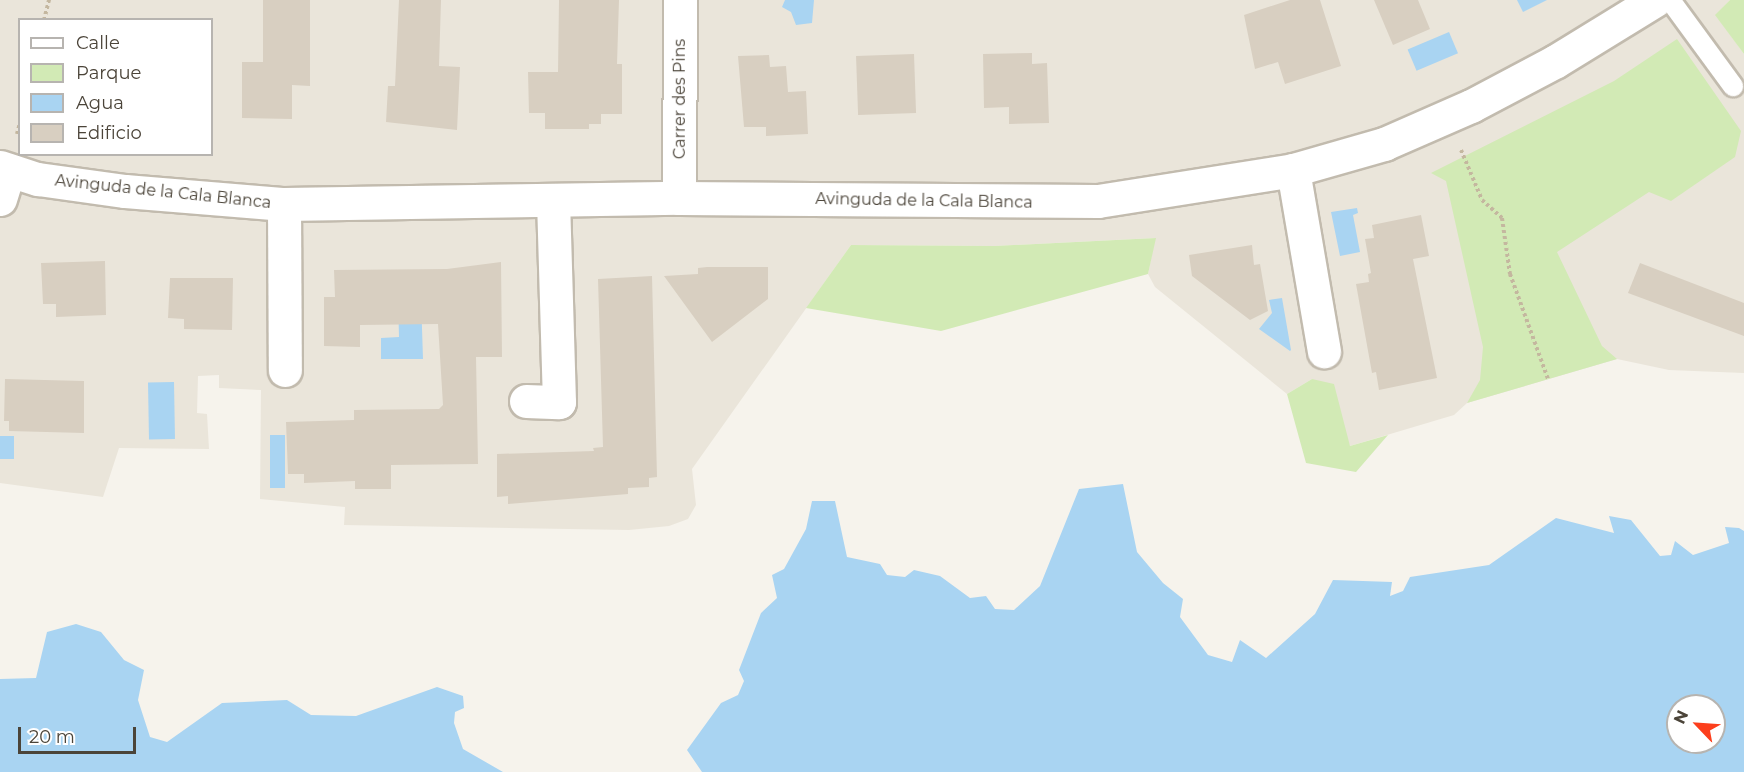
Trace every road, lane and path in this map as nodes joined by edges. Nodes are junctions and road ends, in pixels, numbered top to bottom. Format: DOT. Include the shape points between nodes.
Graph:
graph roads {
  1 [pos="49,0"];
  2 [pos="680,0"];
  3 [pos="1655,0"];
  4 [pos="1670,0"];
  5 [pos="44,18"];
  6 [pos="1732,86"];
  7 [pos="1461,149"];
  8 [pos="1293,170"];
  9 [pos="3,179"];
  10 [pos="679,198"];
  11 [pos="553,201"];
  12 [pos="284,204"];
  13 [pos="1324,351"];
  14 [pos="285,370"];
  15 [pos="1548,379"];
  16 [pos="526,401"];
  1 -- 5 [label="path"];
  2 -- 10 [label="street, Carrer des Pins"];
  3 -- 8 [label="street, Avinguda de la Cala Blanca" via="1471,106 1384,144"];
  4 -- 6 [label="lane"];
  7 -- 15 [label="path" via="1482,200 1502,218 1510,274"];
  8 -- 10 [label="street, Avinguda de la Cala Blanca" via="1098,201"];
  8 -- 13 [label="street"];
  9 -- 12 [label="street, Avinguda de la Cala Blanca" via="38,179 125,191"];
  10 -- 11 [label="street, Avinguda de la Cala Blanca"];
  11 -- 12 [label="street, Avinguda de la Cala Blanca"];
  11 -- 16 [label="street" via="559,402"];
  12 -- 14 [label="street, Avinguda de la Cala Blanca"];
}
